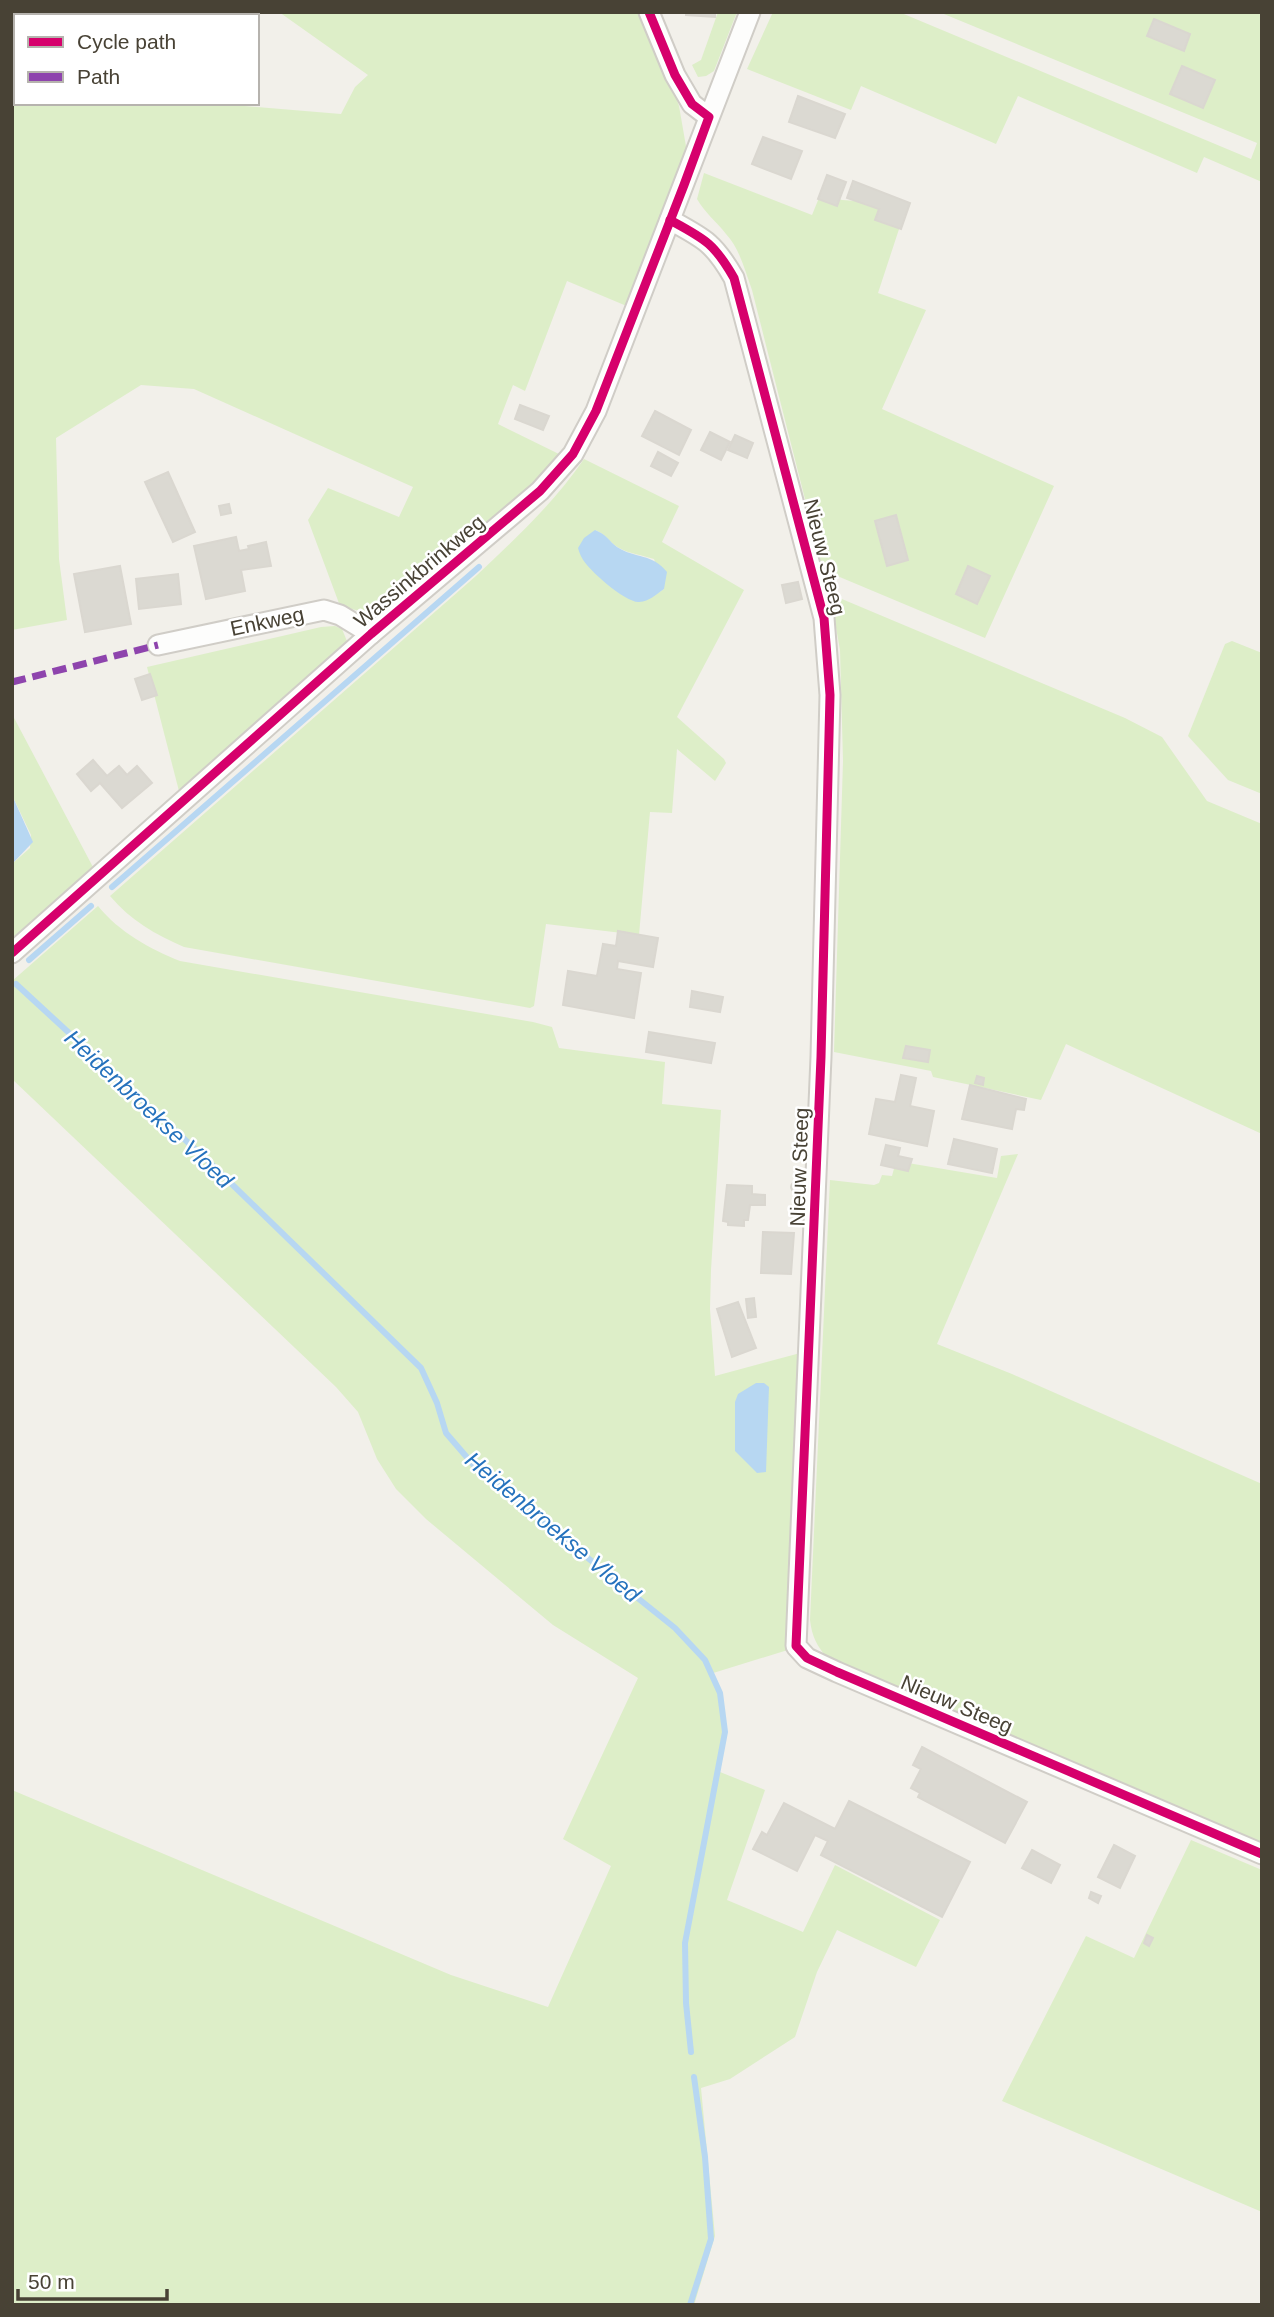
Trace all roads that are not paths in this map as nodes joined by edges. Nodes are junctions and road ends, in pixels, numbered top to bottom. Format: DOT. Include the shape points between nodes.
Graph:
graph roads {
  1 [pos="649,12"];
  2 [pos="750,12"];
  3 [pos="709,117"];
  4 [pos="670,220"];
  5 [pos="371,634"];
  6 [pos="158,645"];
  7 [pos="12,953"];
  8 [pos="1262,1854"];
  1 -- 3 [label="street" via="675,75 692,104"];
  2 -- 3 [label="street, Wassinkbrinkweg"];
  3 -- 4 [label="street, Wassinkbrinkweg"];
  4 -- 5 [label="street, Wassinkbrinkweg" via="596,411 573,454 540,491"];
  4 -- 8 [label="street, Nieuw Steeg" via="701,236 720,253 734,278 824,618 830,695 821,1057 796,1646 817,1663"];
  5 -- 6 [label="street, Enkweg" via="324,610"];
  5 -- 7 [label="street, Wassinkbrinkweg"];
}
